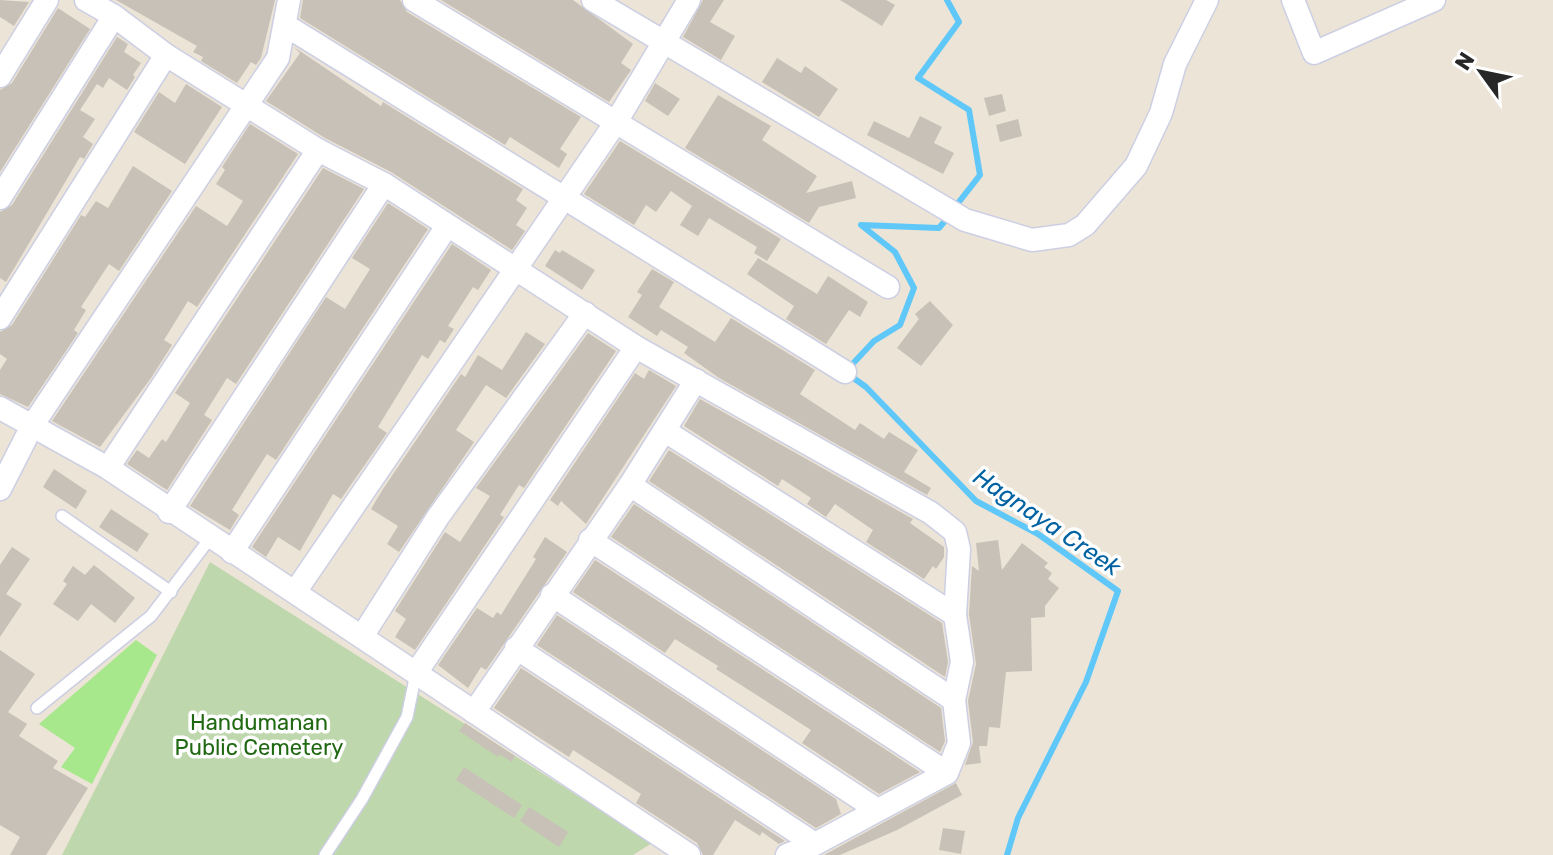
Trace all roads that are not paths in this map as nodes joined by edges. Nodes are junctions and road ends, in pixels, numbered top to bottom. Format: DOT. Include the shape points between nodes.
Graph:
graph roads {
  1 [pos="47,0"];
  2 [pos="86,0"];
  3 [pos="289,0"];
  4 [pos="414,0"];
  5 [pos="593,0"];
  6 [pos="689,0"];
  7 [pos="1207,0"];
  8 [pos="1293,0"];
  9 [pos="1434,0"];
  10 [pos="114,16"];
  11 [pos="285,25"];
  12 [pos="662,43"];
  13 [pos="166,55"];
  14 [pos="0,76"];
  15 [pos="249,105"];
  16 [pos="616,122"];
  17 [pos="318,150"];
  18 [pos="384,184"];
  19 [pos="563,196"];
  20 [pos="0,198"];
  21 [pos="447,226"];
  22 [pos="517,270"];
  23 [pos="888,287"];
  24 [pos="585,313"];
  25 [pos="0,318"];
  26 [pos="636,347"];
  27 [pos="845,372"];
  28 [pos="696,380"];
  29 [pos="0,408"];
  30 [pos="32,426"];
  31 [pos="665,431"];
  32 [pos="108,468"];
  33 [pos="630,485"];
  34 [pos="0,489"];
  35 [pos="169,512"];
  36 [pos="62,516"];
  37 [pos="211,537"];
  38 [pos="590,540"];
  39 [pos="232,552"];
  40 [pos="171,592"];
  41 [pos="295,592"];
  42 [pos="552,595"];
  43 [pos="955,615"];
  44 [pos="363,635"];
  45 [pos="516,648"];
  46 [pos="416,673"];
  47 [pos="954,700"];
  48 [pos="37,708"];
  49 [pos="474,712"];
  50 [pos="947,773"];
  51 [pos="876,809"];
  52 [pos="815,844"];
  53 [pos="325,855"];
  54 [pos="689,855"];
  55 [pos="787,855"];
  1 -- 14 [label="street"];
  2 -- 10 [label="street"];
  3 -- 11 [label="street"];
  4 -- 16 [label="street"];
  5 -- 12 [label="street"];
  6 -- 12 [label="street"];
  7 -- 12 [label="street" via="1175,64 1161,113 1136,166 1085,225 1069,235 1032,240 965,220"];
  8 -- 9 [label="street" via="1314,53"];
  10 -- 13 [label="street"];
  10 -- 20 [label="street"];
  11 -- 15 [label="street" via="278,58"];
  11 -- 19 [label="street"];
  12 -- 16 [label="street"];
  13 -- 15 [label="street"];
  13 -- 25 [label="street"];
  15 -- 17 [label="street"];
  15 -- 30 [label="street"];
  16 -- 19 [label="street"];
  16 -- 23 [label="street"];
  17 -- 18 [label="street"];
  17 -- 32 [label="street"];
  18 -- 21 [label="street"];
  18 -- 35 [label="street"];
  19 -- 22 [label="street"];
  19 -- 27 [label="street"];
  21 -- 22 [label="street"];
  21 -- 39 [label="street"];
  22 -- 24 [label="street"];
  22 -- 41 [label="street"];
  24 -- 26 [label="street"];
  24 -- 44 [label="street" via="438,517"];
  26 -- 28 [label="street"];
  26 -- 46 [label="street"];
  28 -- 31 [label="street"];
  28 -- 43 [label="street" via="931,513 955,532"];
  29 -- 30 [label="street"];
  30 -- 32 [label="street"];
  30 -- 34 [label="street"];
  31 -- 33 [label="street"];
  31 -- 43 [label="street"];
  32 -- 35 [label="street"];
  33 -- 38 [label="street"];
  33 -- 47 [label="street"];
  35 -- 37 [label="street"];
  36 -- 40 [label="lane"];
  37 -- 39 [label="street"];
  37 -- 40 [label="lane"];
  38 -- 42 [label="street"];
  38 -- 50 [label="street"];
  39 -- 41 [label="street"];
  40 -- 48 [label="lane" via="151,616"];
  41 -- 44 [label="street"];
  42 -- 45 [label="street"];
  42 -- 51 [label="street"];
  43 -- 47 [label="street" via="962,662"];
  44 -- 46 [label="street"];
  45 -- 49 [label="street"];
  45 -- 52 [label="street"];
  46 -- 49 [label="street"];
  46 -- 53 [label="lane" via="407,717"];
  47 -- 50 [label="street" via="959,743"];
  49 -- 54 [label="street"];
  50 -- 51 [label="street"];
  51 -- 52 [label="street"];
  52 -- 55 [label="street"];
}
